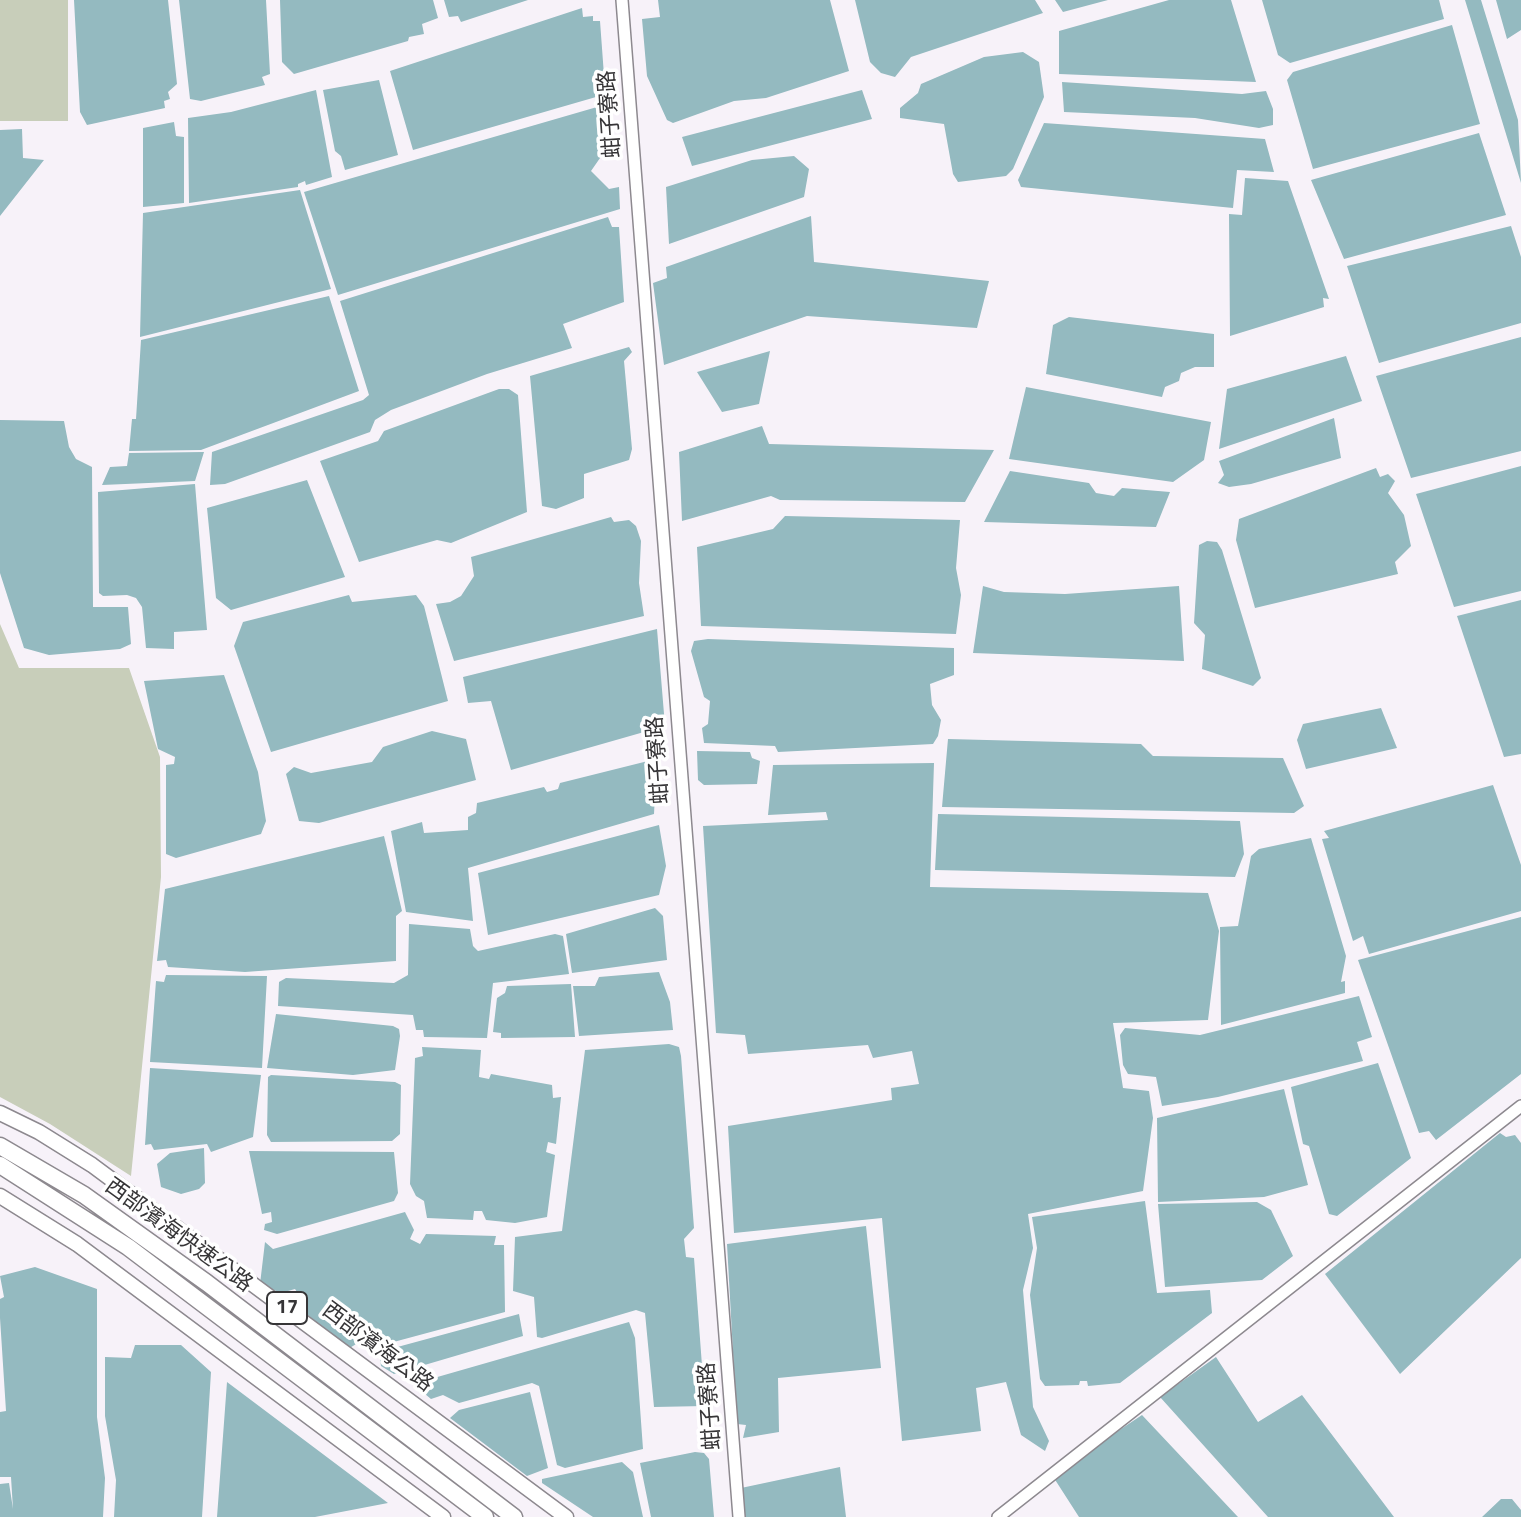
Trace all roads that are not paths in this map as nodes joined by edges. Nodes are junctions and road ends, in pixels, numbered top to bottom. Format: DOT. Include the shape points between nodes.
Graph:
graph roads {
  1 [pos="622,0"];
  2 [pos="1521,1106"];
  3 [pos="0,1113"];
  4 [pos="0,1146"];
  5 [pos="0,1165"];
  6 [pos="0,1196"];
  7 [pos="443,1517"];
  8 [pos="485,1517"];
  9 [pos="514,1517"];
  10 [pos="566,1517"];
  11 [pos="739,1517"];
  12 [pos="998,1517"];
  1 -- 11 [label="street, 蚶子寮路"];
  2 -- 12 [label="street"];
  3 -- 10 [label="main road, 西部濱海公路 / 17" via="117,1182"];
  4 -- 9 [label="highway, 西部濱海快速公路" via="84,1195 207,1283"];
  5 -- 8 [label="highway, 西部濱海快速公路" via="128,1247"];
  6 -- 7 [label="main road" via="77,1244"];
}
